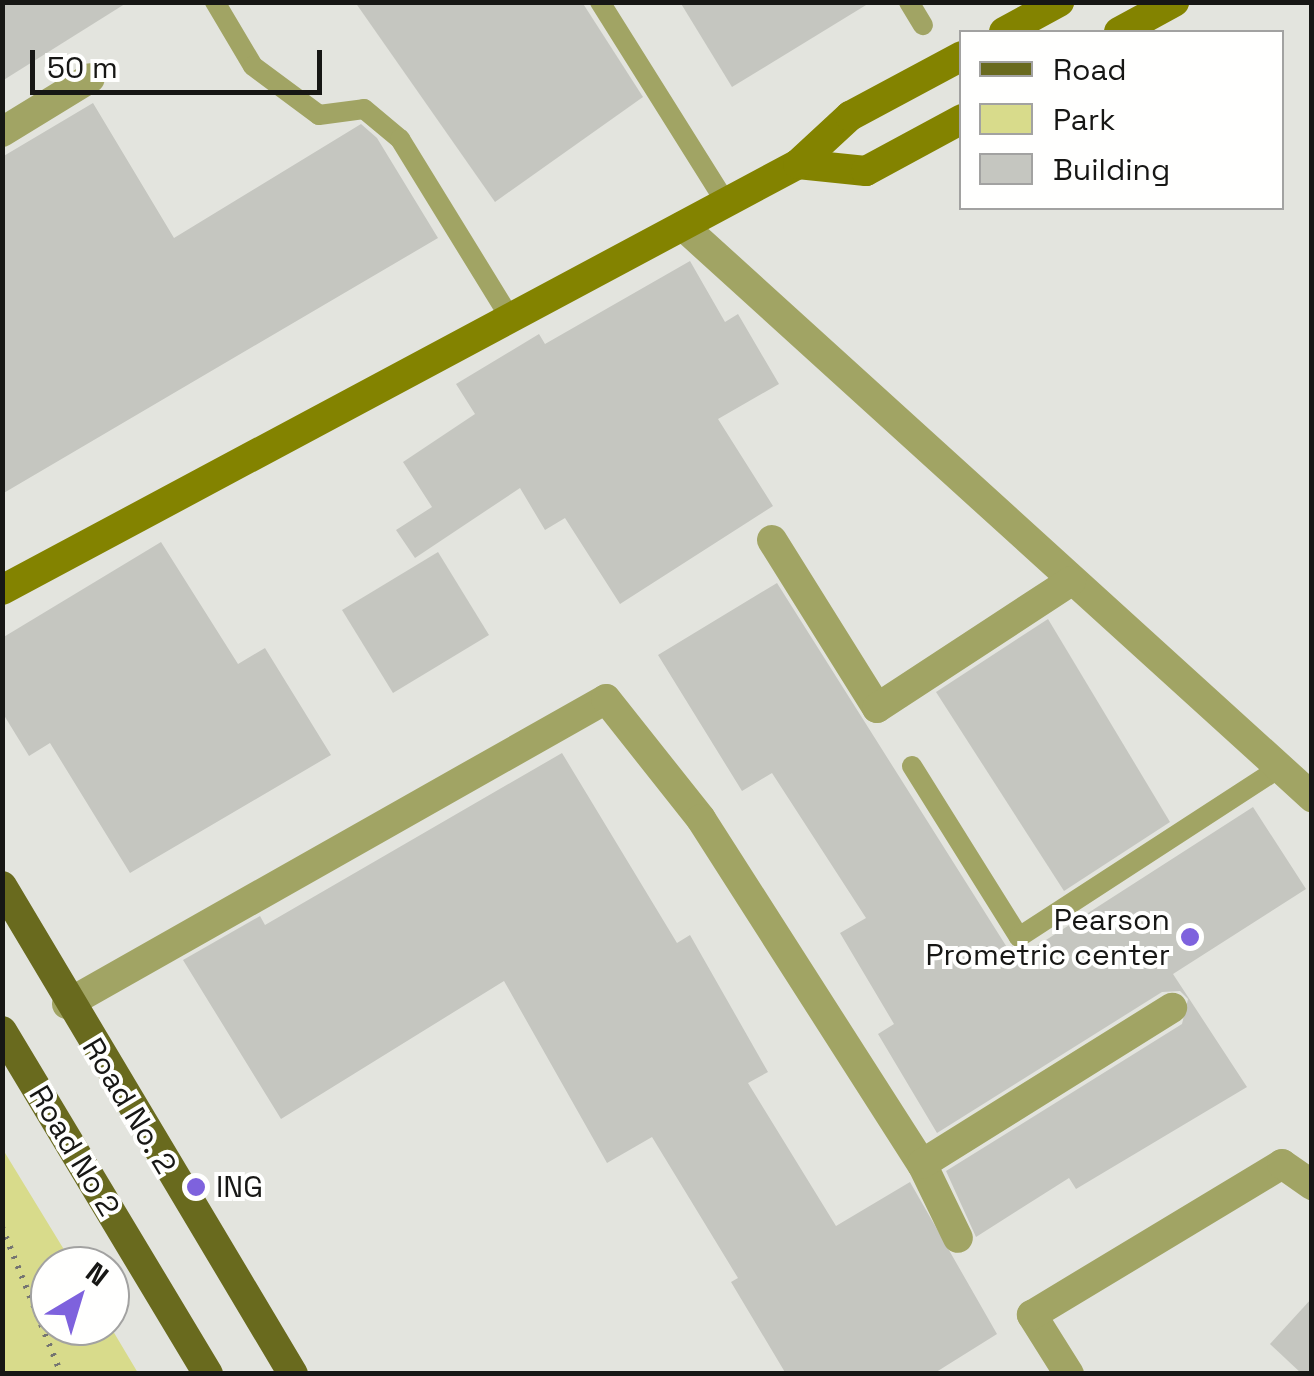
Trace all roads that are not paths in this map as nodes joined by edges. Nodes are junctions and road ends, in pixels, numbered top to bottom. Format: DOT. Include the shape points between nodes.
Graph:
graph roads {
  1 [pos="215,2"];
  2 [pos="600,2"];
  3 [pos="910,2"];
  4 [pos="1059,2"];
  5 [pos="1174,2"];
  6 [pos="924,25"];
  7 [pos="1008,30"];
  8 [pos="1124,30"];
  9 [pos="959,58"];
  10 [pos="90,78"];
  11 [pos="959,121"];
  12 [pos="2,132"];
  13 [pos="798,164"];
  14 [pos="726,202"];
  15 [pos="683,226"];
  16 [pos="510,318"];
  17 [pos="772,540"];
  18 [pos="1071,582"];
  19 [pos="2,590"];
  20 [pos="912,766"];
  21 [pos="1280,768"];
  22 [pos="1312,797"];
  23 [pos="2,886"];
  24 [pos="67,1004"];
  25 [pos="1172,1008"];
  26 [pos="2,1030"];
  27 [pos="922,1164"];
  28 [pos="1312,1185"];
  29 [pos="958,1238"];
  30 [pos="208,1374"];
  31 [pos="294,1374"];
  32 [pos="1069,1374"];
  1 -- 16 [label="lane" via="253,66 319,114 364,108 400,139"];
  2 -- 14 [label="lane"];
  3 -- 6 [label="lane"];
  4 -- 7 [label="main road"];
  5 -- 8 [label="main road"];
  9 -- 13 [label="main road" via="850,116"];
  10 -- 12 [label="street"];
  11 -- 13 [label="main road" via="866,171"];
  13 -- 14 [label="main road"];
  14 -- 15 [label="main road"];
  15 -- 16 [label="main road"];
  15 -- 18 [label="street"];
  16 -- 19 [label="main road"];
  17 -- 18 [label="street" via="877,708"];
  18 -- 21 [label="street"];
  20 -- 21 [label="lane" via="1019,938"];
  21 -- 22 [label="street"];
  23 -- 24 [label="main road, Road No. 2"];
  24 -- 27 [label="street" via="606,699 702,819"];
  24 -- 31 [label="main road, Road No. 2"];
  25 -- 27 [label="street"];
  26 -- 30 [label="main road, Road No 2"];
  27 -- 29 [label="street"];
  28 -- 32 [label="street" via="1282,1164 1032,1314"];
}
